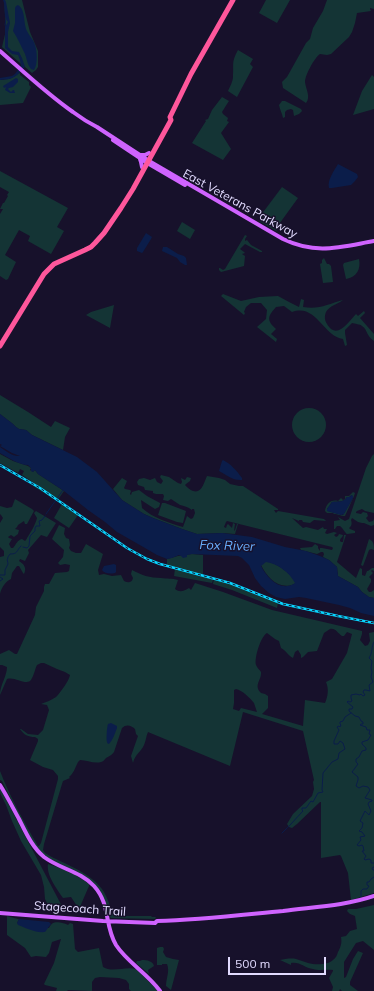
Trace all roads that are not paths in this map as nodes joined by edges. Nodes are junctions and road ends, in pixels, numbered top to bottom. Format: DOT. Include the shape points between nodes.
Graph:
graph roads {
  1 [pos="233,0"];
  2 [pos="0,51"];
  3 [pos="151,154"];
  4 [pos="140,157"];
  5 [pos="147,161"];
  6 [pos="155,166"];
  7 [pos="143,168"];
  8 [pos="374,242"];
  9 [pos="0,346"];
  10 [pos="0,785"];
  11 [pos="374,896"];
  12 [pos="0,912"];
  13 [pos="108,918"];
  14 [pos="160,991"];
  1 -- 3 [label="highway" via="191,74"];
  2 -- 4 [label="main road, East Veterans Parkway" via="64,106"];
  3 -- 4 [label="main road"];
  3 -- 5 [label="highway"];
  3 -- 6 [label="main road"];
  4 -- 5 [label="main road, East Veterans Parkway"];
  4 -- 7 [label="main road"];
  5 -- 6 [label="main road, East Veterans Parkway"];
  5 -- 7 [label="highway"];
  6 -- 7 [label="main road"];
  6 -- 8 [label="main road, East Veterans Parkway" via="293,246 324,251"];
  7 -- 9 [label="highway" via="133,189 95,243 54,264 44,274"];
  10 -- 13 [label="main road" via="35,848 47,859 90,883 102,898"];
  11 -- 13 [label="main road, Stagecoach Trail" via="355,902 213,918 157,922"];
  12 -- 13 [label="main road, Stagecoach Trail"];
  13 -- 14 [label="main road" via="113,939 120,950"];
}
